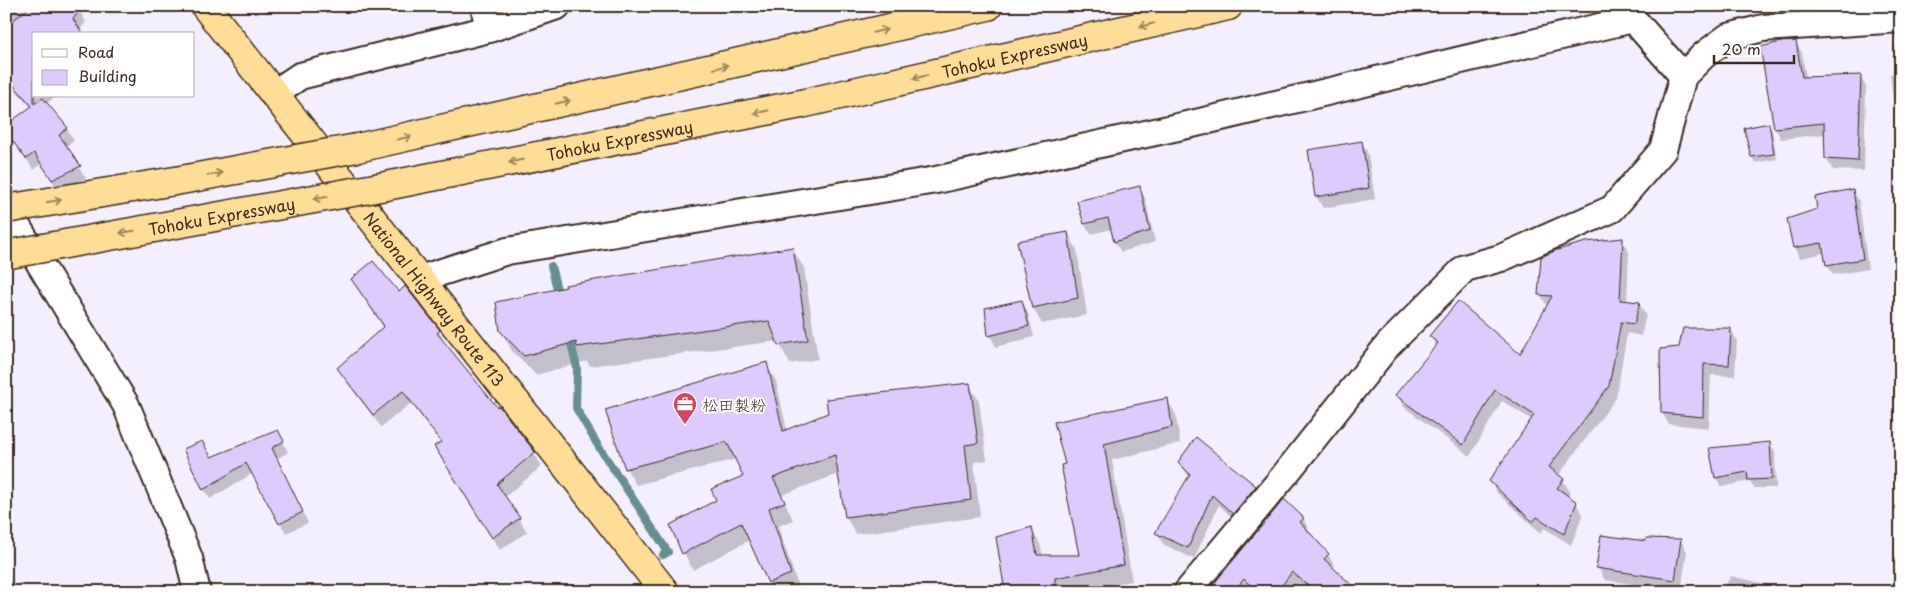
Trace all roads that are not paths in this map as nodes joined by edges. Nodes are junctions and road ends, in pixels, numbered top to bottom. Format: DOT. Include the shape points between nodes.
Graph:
graph roads {
  1 [pos="205,6"];
  2 [pos="557,6"];
  3 [pos="988,6"];
  4 [pos="1228,6"];
  5 [pos="1631,13"];
  6 [pos="487,18"];
  7 [pos="1901,19"];
  8 [pos="1683,76"];
  9 [pos="273,94"];
  10 [pos="6,209"];
  11 [pos="6,254"];
  12 [pos="420,278"];
  13 [pos="196,592"];
  14 [pos="665,592"];
  15 [pos="1187,592"];
  1 -- 9 [label="highway, National Highway Route 113"];
  2 -- 6 [label="street"];
  10 -- 3 [label="highway, one-way, bridge" via="357,148"];
  4 -- 11 [label="highway, Tohoku Expressway, one-way, bridge" via="801,104 386,186"];
  5 -- 8 [label="street"];
  5 -- 12 [label="street" via="1196,123 936,180 507,252"];
  6 -- 9 [label="street" via="300,76"];
  7 -- 8 [label="street" via="1763,28 1728,37"];
  8 -- 15 [label="street" via="1662,150 1612,209 1501,258 1465,268 1388,346"];
  9 -- 12 [label="highway, National Highway Route 113"];
  10 -- 13 [label="street" via="126,406 189,558"];
  12 -- 14 [label="highway, National Highway Route 113"];
}
